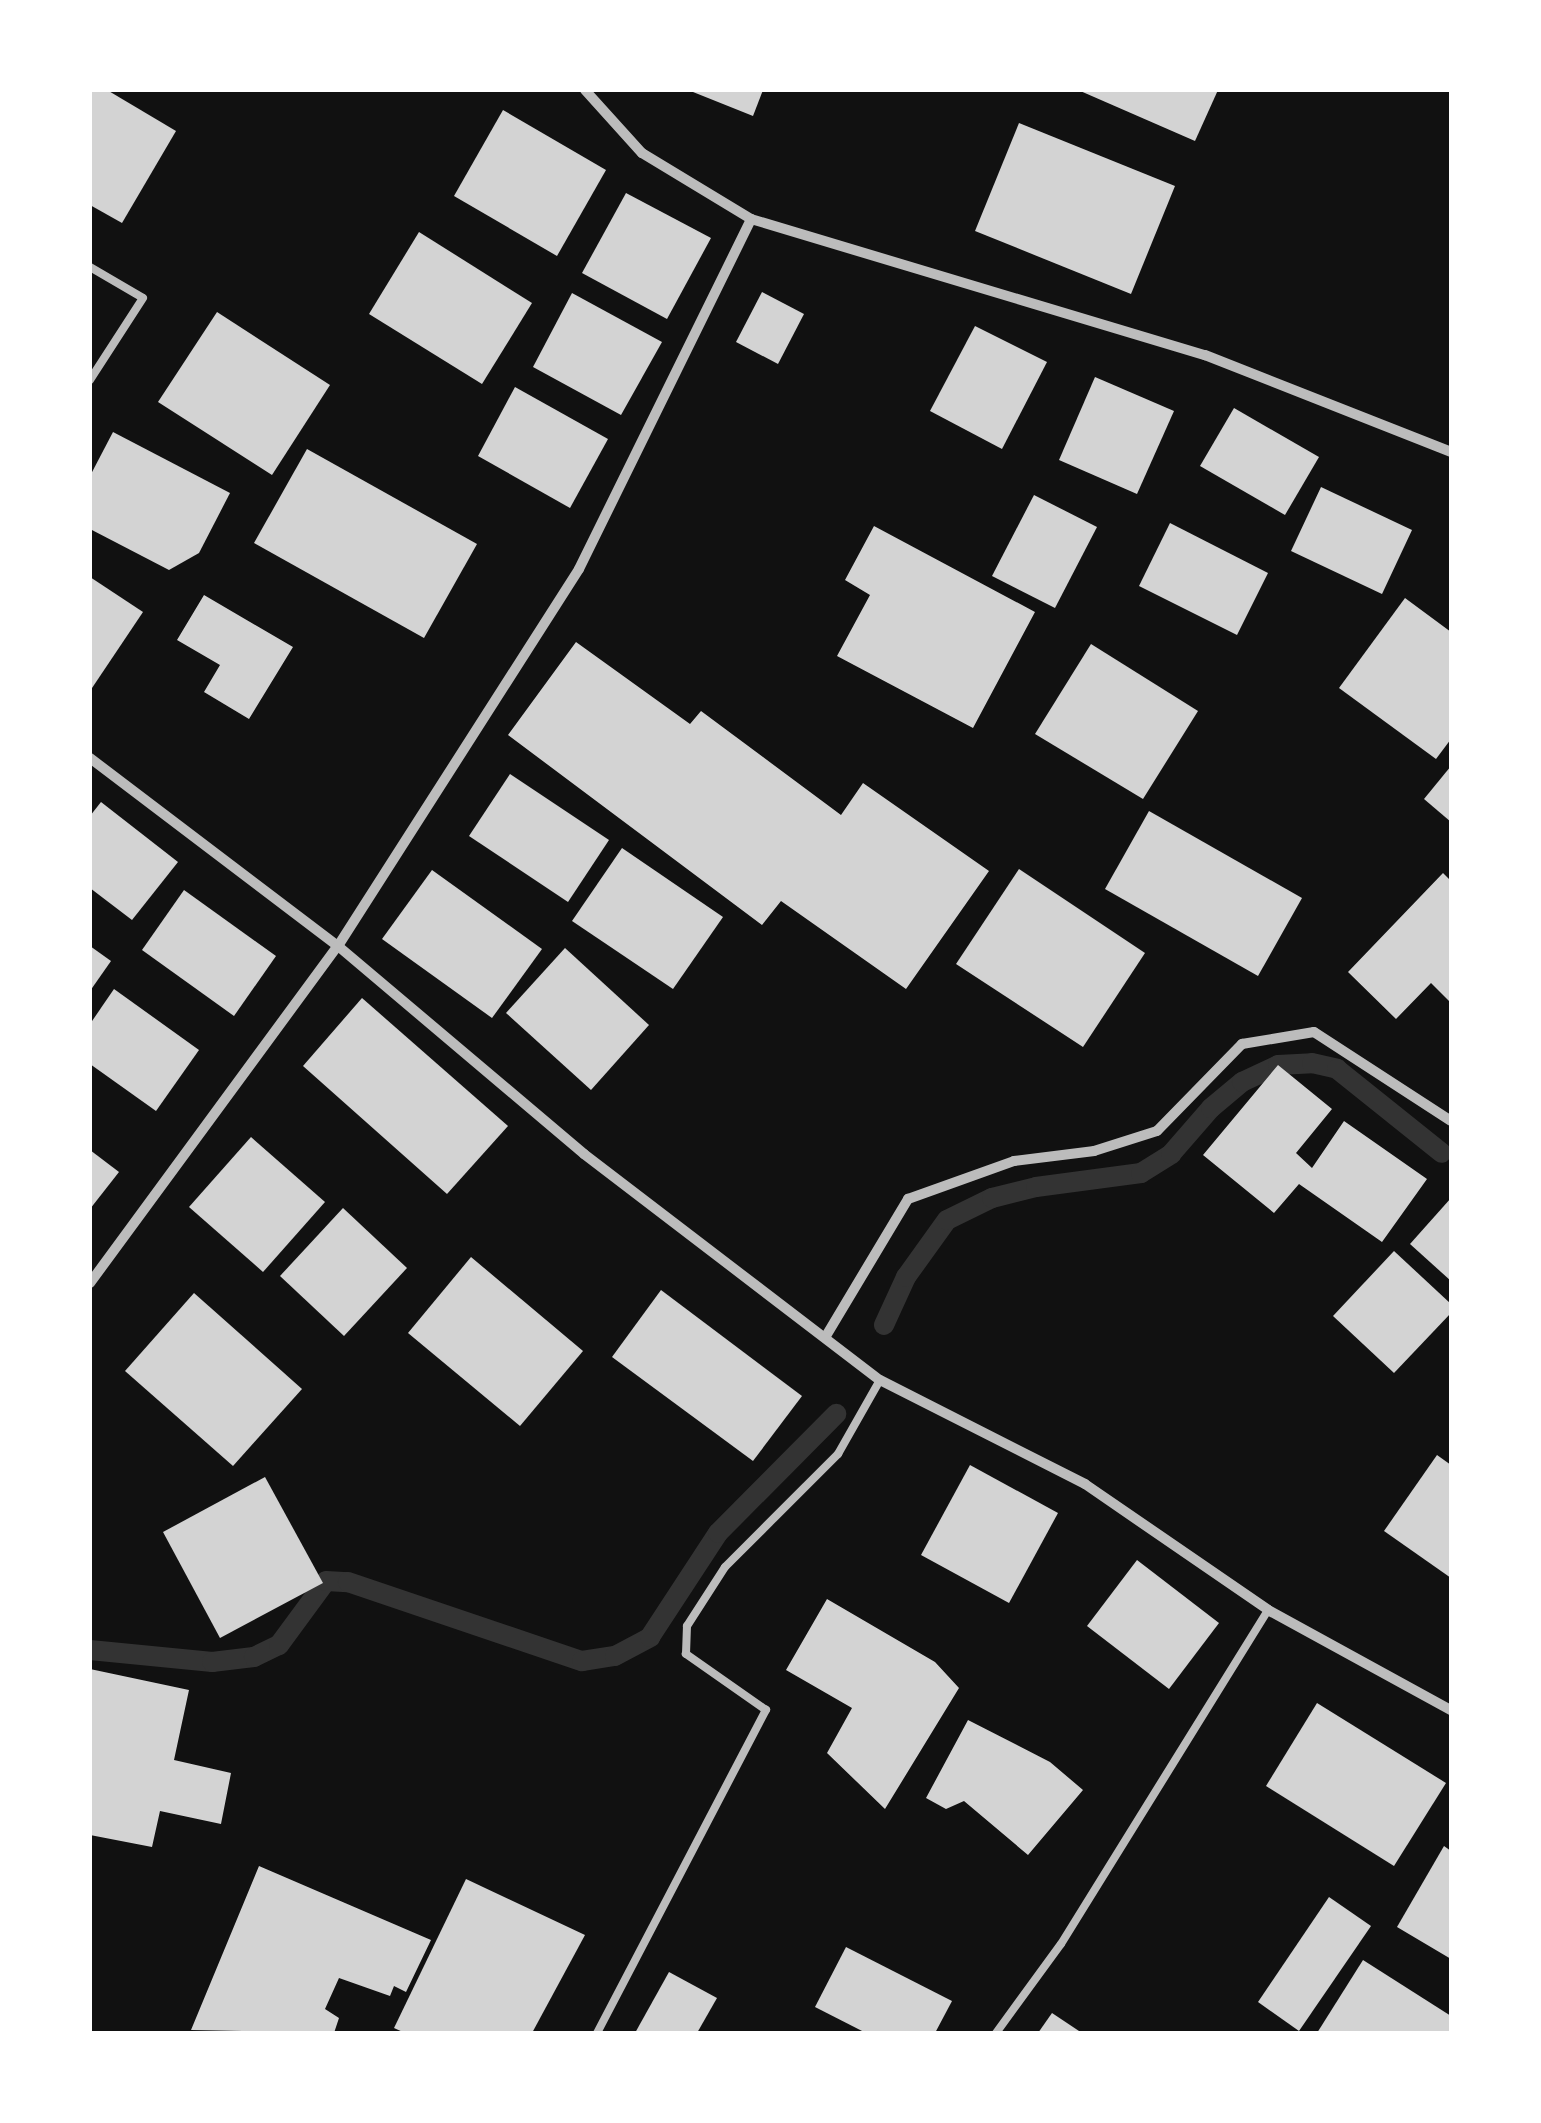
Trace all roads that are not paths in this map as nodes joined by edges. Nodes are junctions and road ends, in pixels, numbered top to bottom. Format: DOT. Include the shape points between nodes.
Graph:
graph roads {
  1 [pos="584,90"];
  2 [pos="751,219"];
  3 [pos="90,268"];
  4 [pos="90,380"];
  5 [pos="1451,452"];
  6 [pos="90,758"];
  7 [pos="338,946"];
  8 [pos="1451,1121"];
  9 [pos="90,1282"];
  10 [pos="826,1336"];
  11 [pos="880,1380"];
  12 [pos="1268,1610"];
  13 [pos="1451,1710"];
  14 [pos="597,2033"];
  15 [pos="996,2033"];
  1 -- 2 [label="street" via="642,153"];
  2 -- 5 [label="street" via="1204,355"];
  2 -- 7 [label="street" via="579,569"];
  3 -- 4 [label="lane" via="143,298"];
  6 -- 7 [label="street"];
  7 -- 9 [label="street"];
  7 -- 10 [label="street" via="584,1154"];
  8 -- 10 [label="street" via="1314,1032 1242,1044 1157,1131 1094,1151 1014,1161 908,1199"];
  10 -- 11 [label="street"];
  11 -- 12 [label="street" via="1084,1484"];
  11 -- 14 [label="lane" via="838,1454 725,1567 687,1626 686,1654 766,1710"];
  12 -- 13 [label="street"];
  12 -- 15 [label="lane" via="1061,1944"];
}
